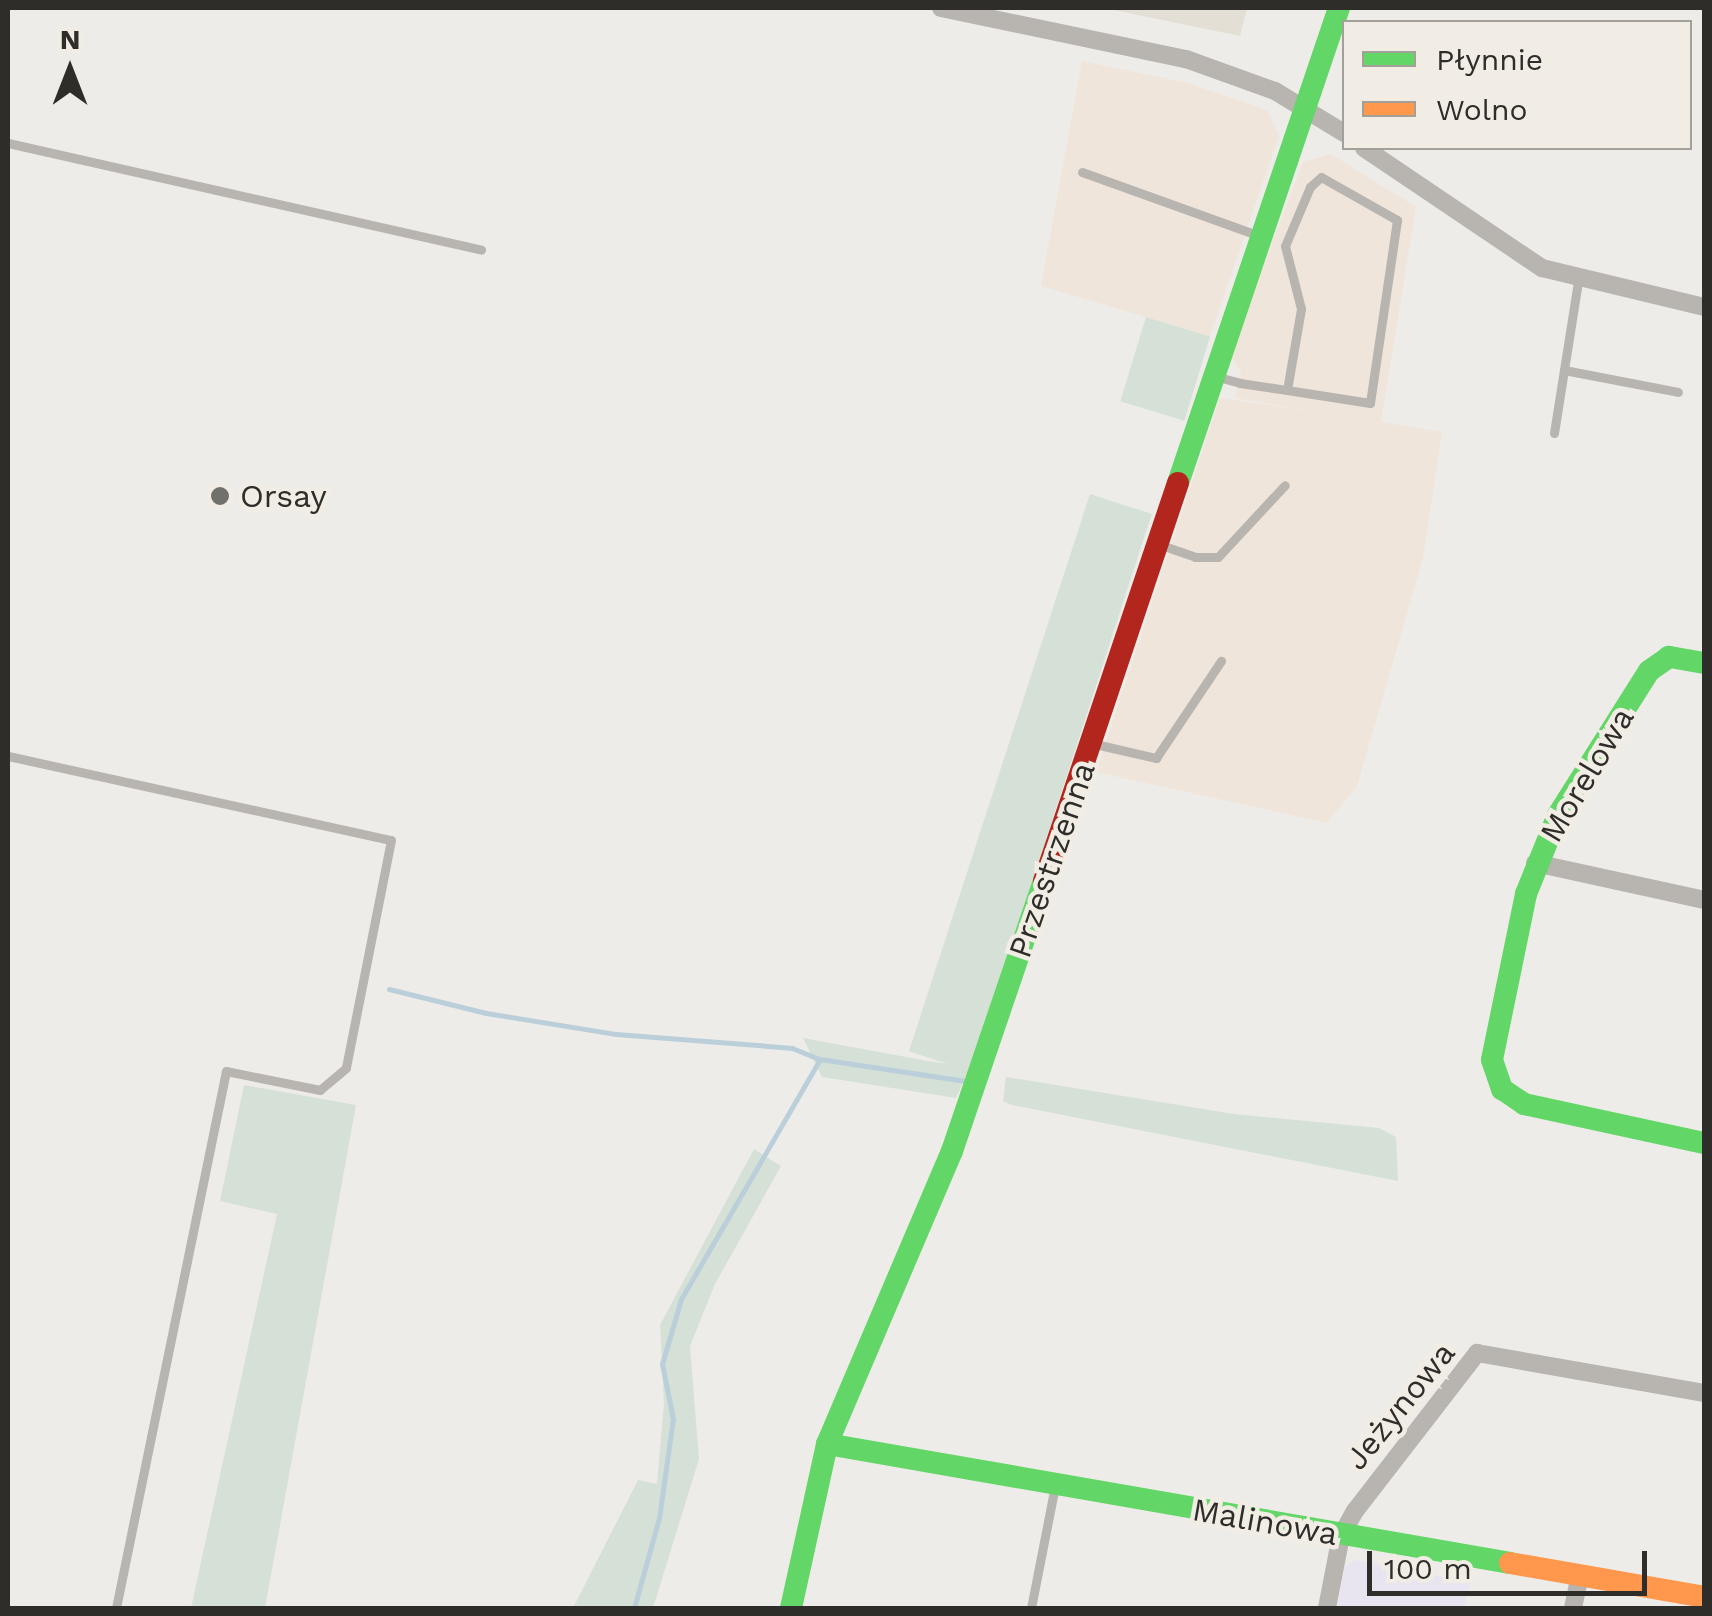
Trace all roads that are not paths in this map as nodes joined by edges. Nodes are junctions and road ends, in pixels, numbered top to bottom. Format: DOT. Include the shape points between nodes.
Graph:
graph roads {
  1 [pos="940,8"];
  2 [pos="1339,8"];
  3 [pos="1306,106"];
  4 [pos="1342,133"];
  5 [pos="8,143"];
  6 [pos="1367,150"];
  7 [pos="1082,172"];
  8 [pos="1262,236"];
  9 [pos="481,250"];
  10 [pos="1578,282"];
  11 [pos="1704,306"];
  12 [pos="1564,370"];
  13 [pos="1215,376"];
  14 [pos="1287,390"];
  15 [pos="1678,392"];
  16 [pos="1554,433"];
  17 [pos="1285,485"];
  18 [pos="1158,544"];
  19 [pos="1221,661"];
  20 [pos="1704,663"];
  21 [pos="1092,743"];
  22 [pos="8,756"];
  23 [pos="1536,863"];
  24 [pos="1704,900"];
  25 [pos="1704,1142"];
  26 [pos="1704,1393"];
  27 [pos="827,1444"];
  28 [pos="1056,1484"];
  29 [pos="1341,1536"];
  30 [pos="1580,1576"];
  31 [pos="1704,1597"];
  32 [pos="116,1608"];
  33 [pos="792,1608"];
  34 [pos="1031,1608"];
  35 [pos="1328,1608"];
  36 [pos="1573,1608"];
  1 -- 3 [label="street" via="1186,59"];
  2 -- 3 [label="street, Przestrzenna"];
  3 -- 4 [label="street"];
  3 -- 8 [label="street, Przestrzenna"];
  5 -- 9 [label="lane"];
  6 -- 10 [label="street" via="1542,268"];
  7 -- 8 [label="lane"];
  8 -- 13 [label="street, Przestrzenna"];
  10 -- 11 [label="street"];
  10 -- 12 [label="lane"];
  12 -- 15 [label="lane"];
  12 -- 16 [label="lane"];
  13 -- 14 [label="lane"];
  13 -- 18 [label="street, Przestrzenna"];
  14 -- 14 [label="lane" via="1370,403 1396,220 1321,176 1285,246 1300,310"];
  17 -- 18 [label="lane" via="1218,557 1195,558"];
  18 -- 21 [label="street, Przestrzenna"];
  19 -- 21 [label="lane" via="1156,758"];
  20 -- 23 [label="street, Morelowa" via="1668,657 1649,671"];
  21 -- 27 [label="street, Przestrzenna" via="952,1151"];
  22 -- 32 [label="lane" via="390,840 346,1068 320,1090 226,1071"];
  23 -- 24 [label="street"];
  23 -- 25 [label="street, Morelowa" via="1492,1060 1502,1089 1524,1104"];
  26 -- 29 [label="street, Jeżynowa" via="1477,1352"];
  27 -- 28 [label="street, Malinowa"];
  27 -- 33 [label="street, Przestrzenna"];
  28 -- 29 [label="street, Malinowa"];
  28 -- 34 [label="lane"];
  29 -- 30 [label="street, Malinowa"];
  29 -- 35 [label="street"];
  30 -- 31 [label="street, Malinowa"];
  30 -- 36 [label="street"];
}
